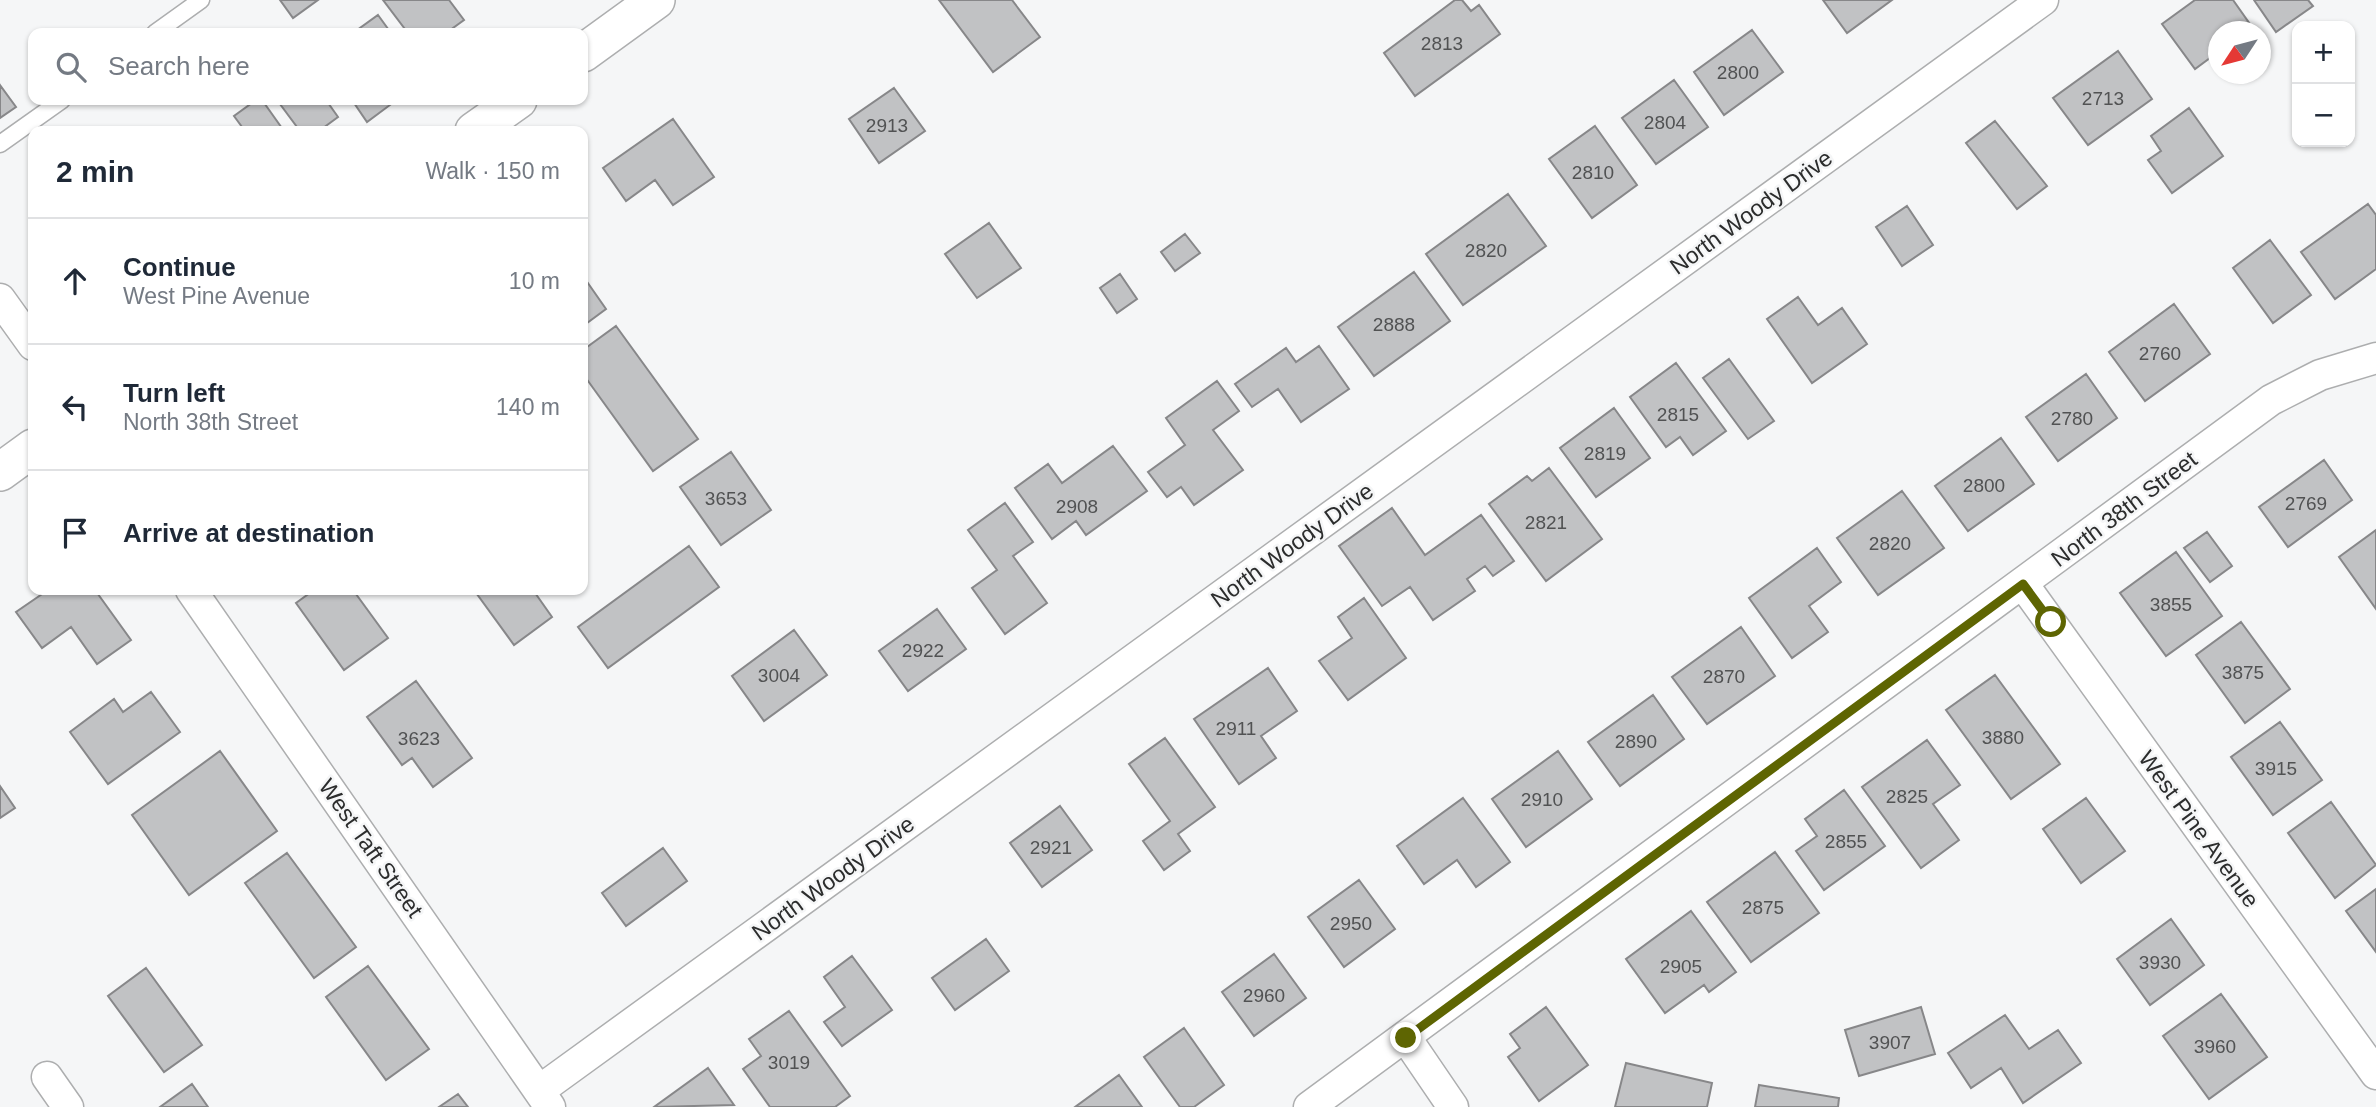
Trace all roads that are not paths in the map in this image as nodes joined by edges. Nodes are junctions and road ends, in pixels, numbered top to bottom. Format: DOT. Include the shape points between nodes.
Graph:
graph roads {
  1 [pos="201,0"];
  2 [pos="2043,0"];
  3 [pos="647,3"];
  4 [pos="162,28"];
  5 [pos="588,49"];
  6 [pos="55,105"];
  7 [pos="511,105"];
  8 [pos="481,126"];
  9 [pos="0,144"];
  10 [pos="0,299"];
  11 [pos="28,338"];
  12 [pos="2376,358"];
  13 [pos="28,452"];
  14 [pos="0,472"];
  15 [pos="2023,584"];
  16 [pos="194,595"];
  17 [pos="1406,1038"];
  18 [pos="2376,1074"];
  19 [pos="47,1077"];
  20 [pos="546,1098"];
  21 [pos="68,1107"];
  22 [pos="1309,1107"];
  23 [pos="1453,1107"];
  1 -- 4 [label="lane"];
  2 -- 20 [label="street, North Woody Drive"];
  3 -- 5 [label="street"];
  6 -- 9 [label="lane"];
  7 -- 8 [label="street"];
  10 -- 11 [label="street"];
  12 -- 15 [label="street, North 38th Street" via="2320,375 2271,400"];
  13 -- 14 [label="street"];
  15 -- 17 [label="street, North 38th Street"];
  15 -- 18 [label="street, West Pine Avenue"];
  16 -- 20 [label="street, West Taft Street"];
  17 -- 22 [label="street, North 38th Street"];
  17 -- 23 [label="street"];
  19 -- 21 [label="street"];
}
